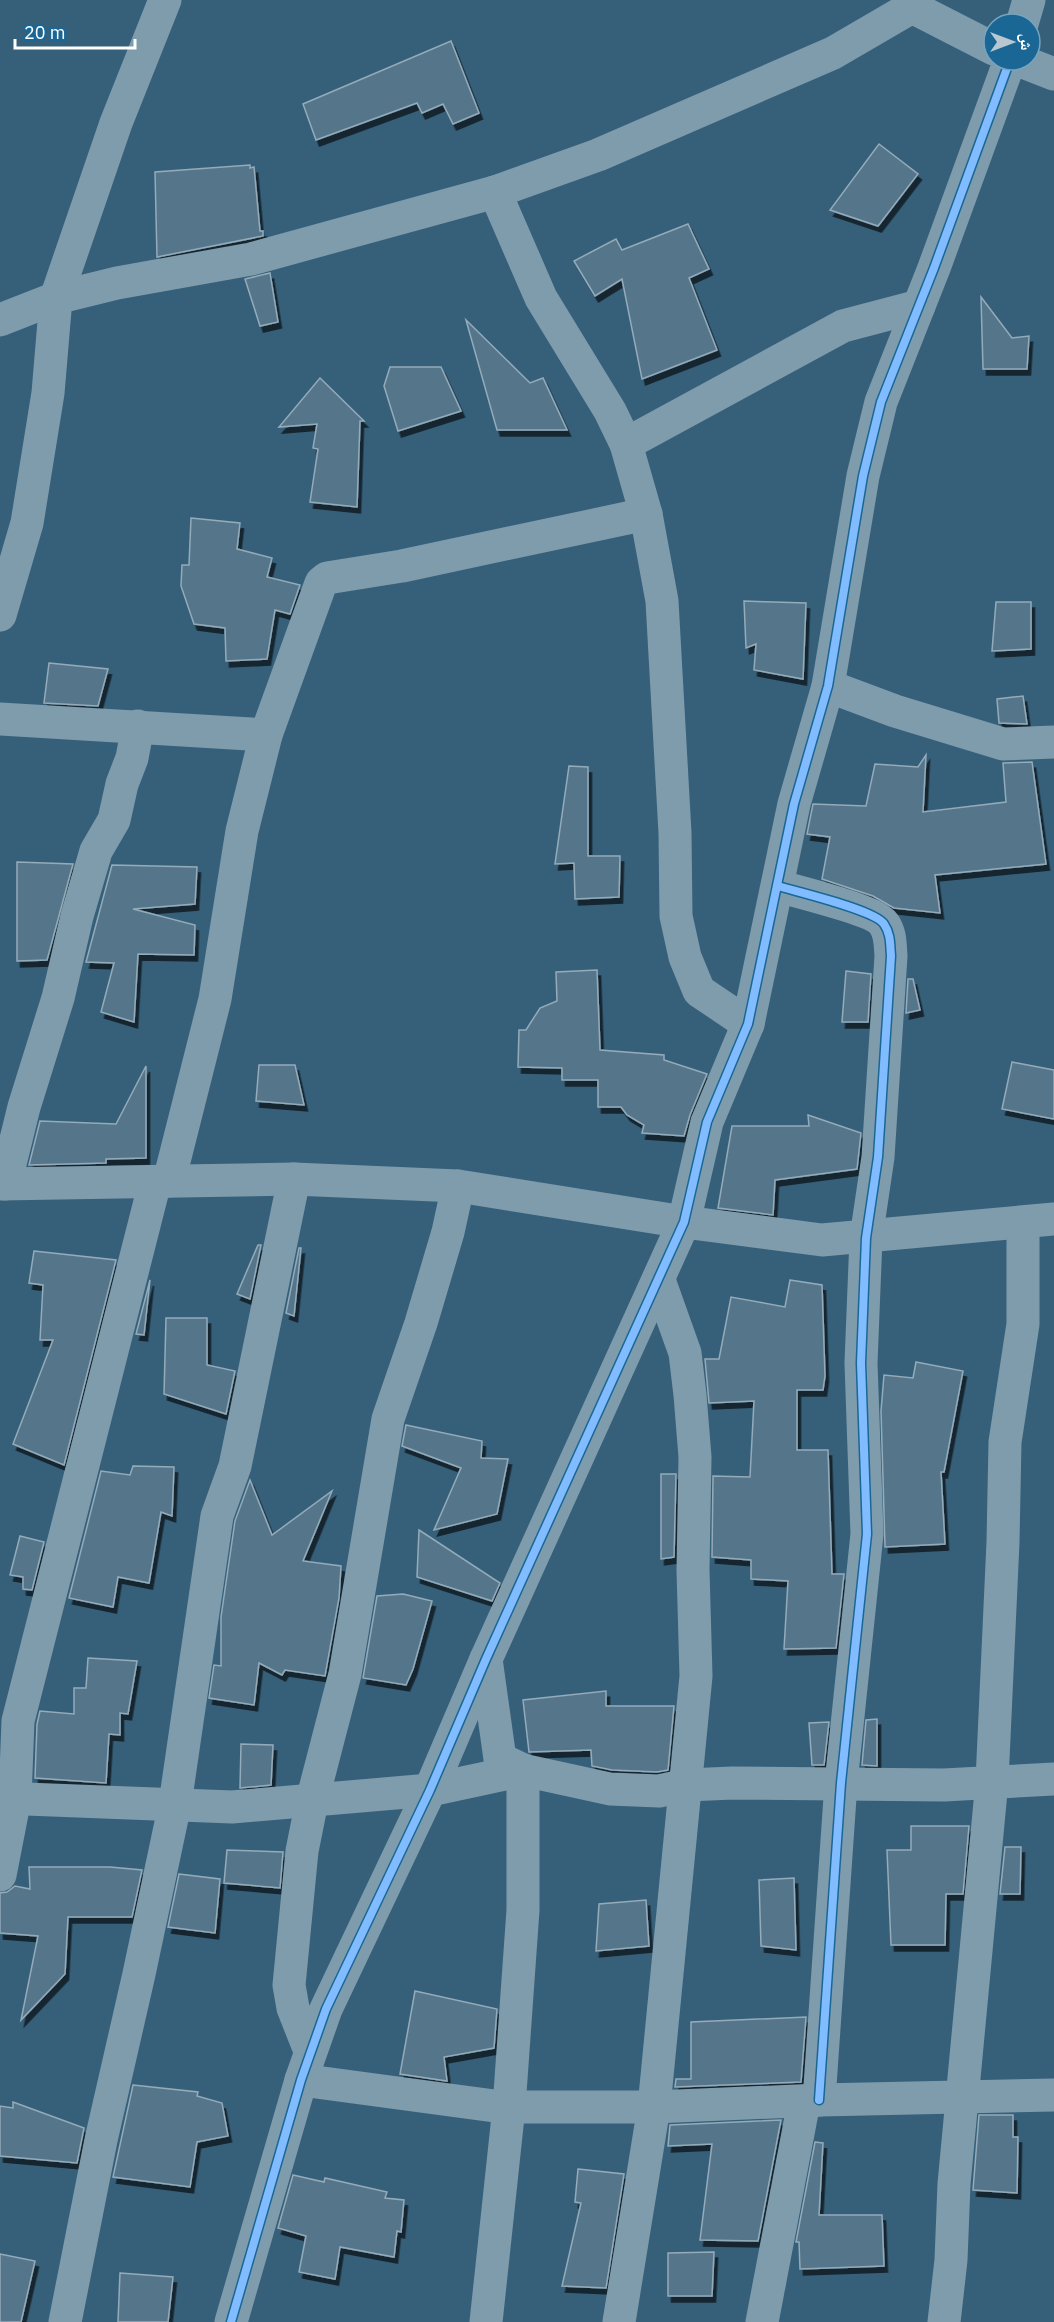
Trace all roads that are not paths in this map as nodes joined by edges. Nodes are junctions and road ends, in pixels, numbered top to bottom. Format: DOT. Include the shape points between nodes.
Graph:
graph roads {
  1 [pos="165,0"];
  2 [pos="907,3"];
  3 [pos="982,43"];
  4 [pos="1006,72"];
  5 [pos="495,192"];
  6 [pos="56,298"];
  7 [pos="919,306"];
  8 [pos="0,320"];
  9 [pos="626,444"];
  10 [pos="646,514"];
  11 [pos="0,615"];
  12 [pos="828,686"];
  13 [pos="0,719"];
  14 [pos="138,726"];
  15 [pos="266,735"];
  16 [pos="1054,742"];
  17 [pos="778,886"];
  18 [pos="748,1024"];
  19 [pos="294,1179"];
  20 [pos="162,1181"];
  21 [pos="3,1184"];
  22 [pos="458,1186"];
  23 [pos="1038,1221"];
  24 [pos="684,1222"];
  25 [pos="866,1238"];
  26 [pos="659,1280"];
  27 [pos="486,1659"];
  28 [pos="523,1770"];
  29 [pos="1054,1779"];
  30 [pos="992,1781"];
  31 [pos="841,1783"];
  32 [pos="687,1785"];
  33 [pos="430,1790"];
  34 [pos="7,1798"];
  35 [pos="312,1801"];
  36 [pos="175,1804"];
  37 [pos="0,1875"];
  38 [pos="306,2066"];
  39 [pos="1054,2095"];
  40 [pos="964,2099"];
  41 [pos="812,2101"];
  42 [pos="509,2107"];
  43 [pos="654,2107"];
  44 [pos="65,2322"];
  45 [pos="231,2322"];
  46 [pos="486,2322"];
  47 [pos="619,2322"];
  48 [pos="762,2322"];
  49 [pos="944,2322"];
  1 -- 6 [label="street" via="116,123"];
  2 -- 3 [label="street"];
  2 -- 5 [label="street" via="833,53 598,155"];
  4 -- 7 [label="street"];
  5 -- 6 [label="street" via="251,259"];
  5 -- 9 [label="street" via="541,298"];
  6 -- 8 [label="street"];
  6 -- 11 [label="street" via="48,393 27,523"];
  7 -- 9 [label="street" via="843,326"];
  7 -- 12 [label="street" via="878,413 863,476"];
  9 -- 10 [label="street"];
  10 -- 15 [label="street" via="327,578 316,592"];
  10 -- 18 [label="street" via="662,601 676,916 685,957 699,991"];
  12 -- 16 [label="street" via="1003,744"];
  12 -- 17 [label="street" via="794,804"];
  13 -- 14 [label="street"];
  14 -- 15 [label="street"];
  14 -- 21 [label="street" via="114,820 96,851"];
  15 -- 20 [label="street" via="242,831 214,999"];
  17 -- 18 [label="street"];
  17 -- 25 [label="street" via="869,913 883,922 890,935 878,1157"];
  18 -- 24 [label="street" via="707,1122"];
  19 -- 20 [label="street"];
  19 -- 22 [label="street"];
  19 -- 36 [label="street" via="235,1466 217,1516"];
  20 -- 21 [label="street"];
  20 -- 34 [label="street" via="18,1721"];
  22 -- 24 [label="street"];
  22 -- 35 [label="street" via="421,1323 388,1419 345,1674"];
  23 -- 25 [label="street"];
  23 -- 30 [label="street" via="1005,1442"];
  24 -- 25 [label="street" via="822,1240"];
  24 -- 26 [label="street"];
  25 -- 31 [label="street" via="861,1363 867,1534"];
  26 -- 27 [label="street"];
  26 -- 32 [label="street" via="685,1353 695,1457 696,1676"];
  27 -- 28 [label="street" via="500,1759"];
  27 -- 33 [label="street"];
  28 -- 32 [label="street" via="610,1789 659,1791"];
  28 -- 33 [label="street"];
  28 -- 42 [label="street" via="523,1910"];
  29 -- 30 [label="street"];
  30 -- 31 [label="street" via="944,1785"];
  30 -- 40 [label="street"];
  31 -- 32 [label="street"];
  31 -- 41 [label="street"];
  32 -- 43 [label="street"];
  33 -- 35 [label="street"];
  33 -- 38 [label="street" via="326,2009"];
  34 -- 36 [label="street"];
  34 -- 37 [label="street"];
  35 -- 36 [label="street" via="232,1807"];
  35 -- 38 [label="street" via="302,1851 289,1985"];
  36 -- 44 [label="street"];
  38 -- 42 [label="street"];
  38 -- 45 [label="street"];
  39 -- 40 [label="street"];
  40 -- 41 [label="street"];
  40 -- 49 [label="street"];
  41 -- 43 [label="street"];
  41 -- 48 [label="street"];
  42 -- 43 [label="street"];
  42 -- 46 [label="street"];
  43 -- 47 [label="street"];
}
